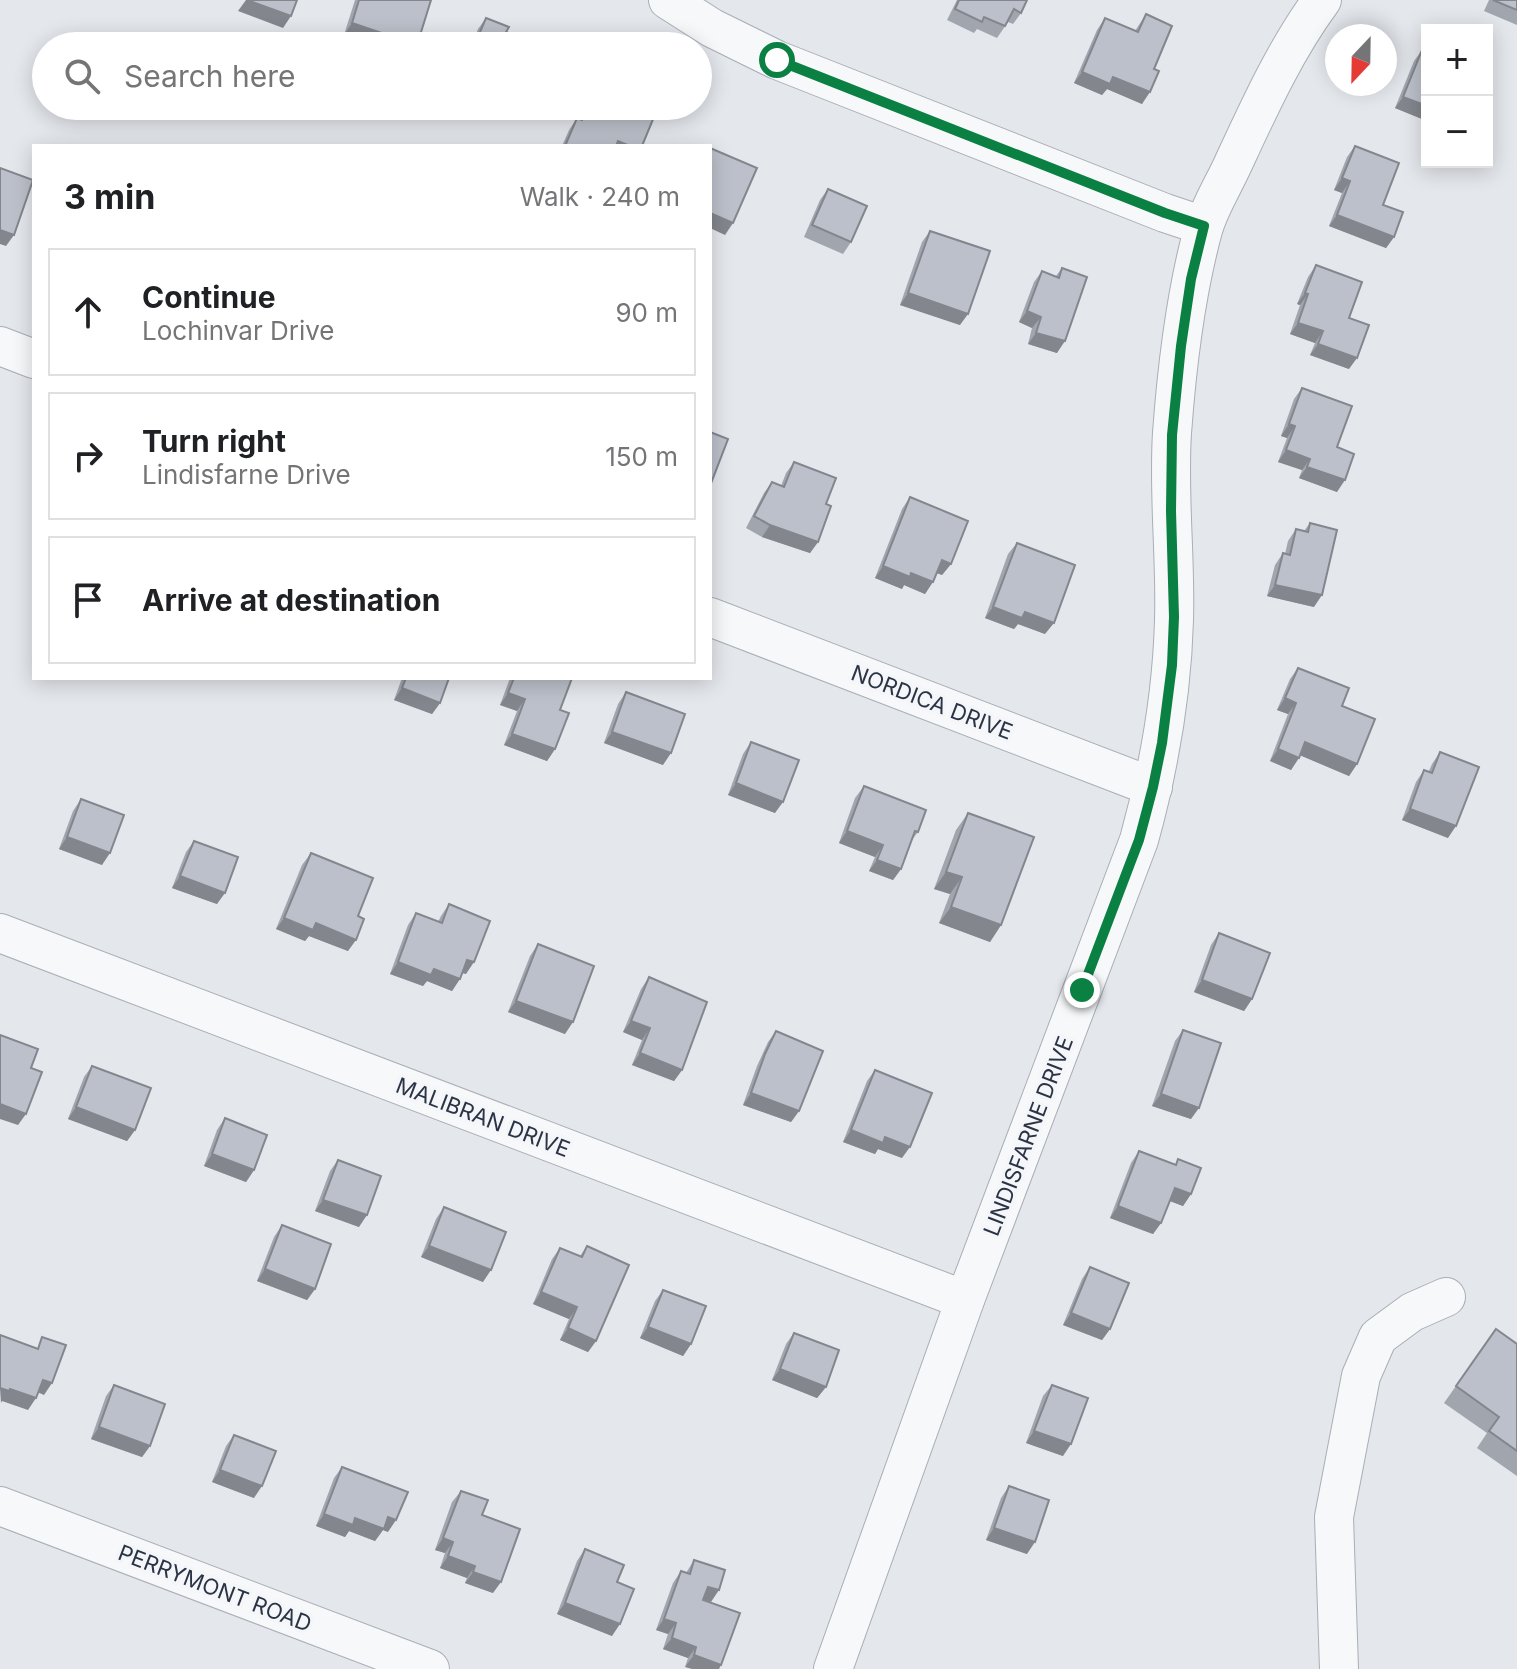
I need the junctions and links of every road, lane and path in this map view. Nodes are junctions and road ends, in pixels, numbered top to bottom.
1 (668, 0) edge
2 (1322, 0) edge
3 (1204, 226) junction
4 (0, 346) edge
5 (32, 358) edge
6 (712, 618) edge
7 (1153, 787) junction
8 (0, 933) edge
9 (1446, 1297) dead end
10 (965, 1300) junction
11 (0, 1506) edge
12 (430, 1669) edge
13 (833, 1669) edge
14 (1339, 1669) edge

1 - 3 street
2 - 3 street, LINDISFARNE DRIVE
3 - 7 street, LINDISFARNE DRIVE
4 - 5 street
6 - 7 street, NORDICA DRIVE
7 - 10 street, LINDISFARNE DRIVE
8 - 10 street, MALIBRAN DRIVE
9 - 14 street
10 - 13 street, LINDISFARNE DRIVE
11 - 12 street, PERRYMONT ROAD

